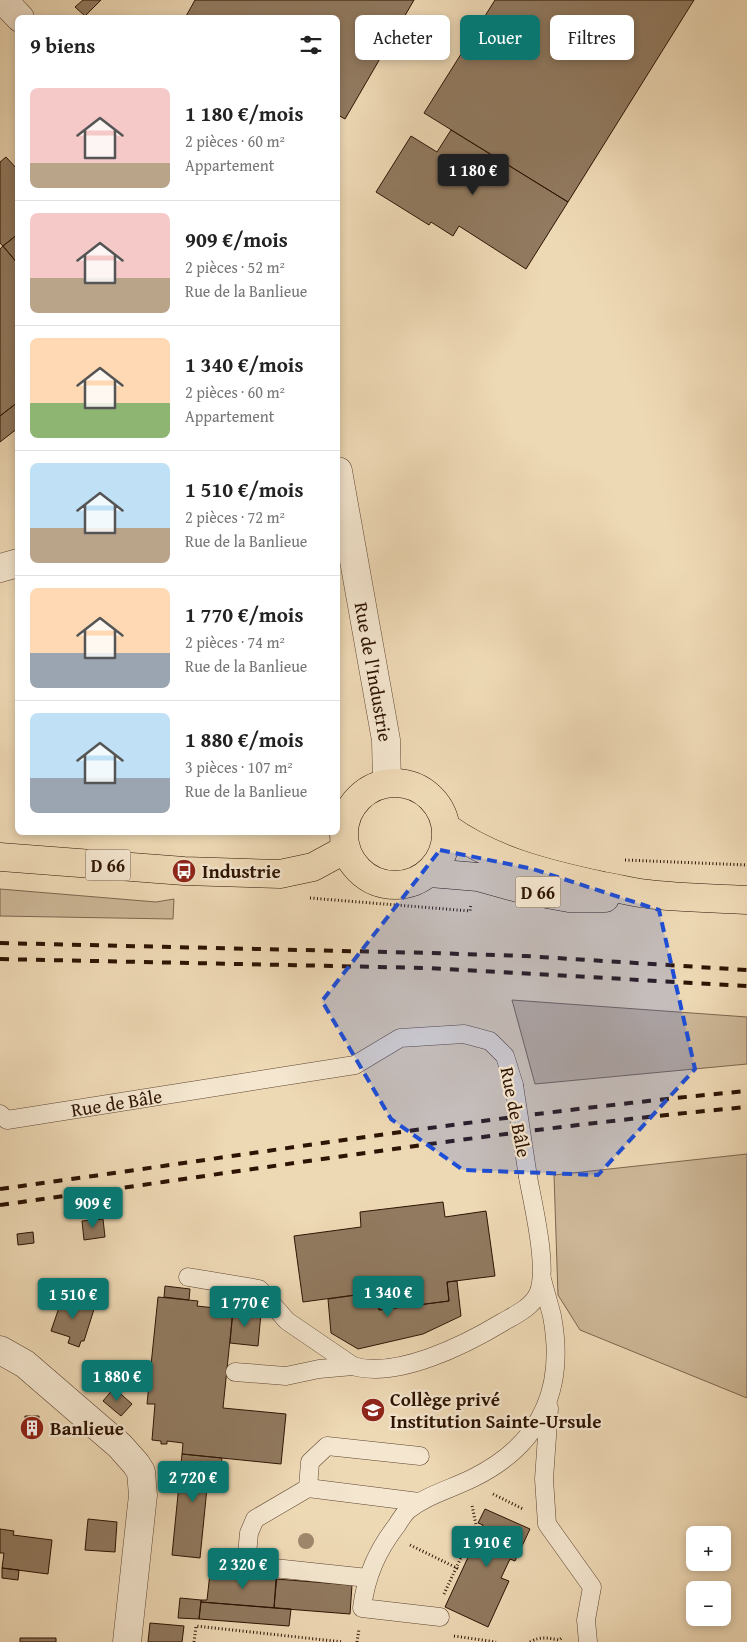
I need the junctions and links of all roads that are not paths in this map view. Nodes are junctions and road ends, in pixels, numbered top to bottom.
1 (3, 0) edge
2 (17, 15) edge
3 (340, 493) edge
4 (15, 564) edge
5 (0, 568) edge
6 (387, 784) junction
7 (446, 828) junction
8 (346, 849) junction
9 (0, 857) edge
10 (430, 873) junction
11 (647, 894) junction
12 (747, 900) edge
13 (0, 1114) edge
14 (541, 1276) junction
15 (188, 1277) dead end
16 (0, 1350) edge
17 (353, 1366) junction
18 (234, 1372) dead end
19 (550, 1396) junction
20 (420, 1456) dead end
21 (308, 1488) junction
22 (419, 1502) junction
23 (368, 1578) junction
24 (437, 1617) road end
25 (127, 1642) edge
26 (588, 1642) edge

1 - 2 street
3 - 6 street, Rue de l'Industrie
4 - 5 street
6 - 7 main road
6 - 8 main road
7 - 10 main road
7 - 11 main road, D 66
8 - 9 main road, D 66
8 - 10 main road
10 - 11 main road, D 66
11 - 12 main road, D 66
13 - 14 lane, Rue de Bâle, bridge
14 - 17 lane, Rue de Bâle
14 - 19 lane
15 - 17 lane, Rue de Bâle
16 - 25 street
17 - 18 lane
19 - 22 lane
19 - 26 lane
20 - 21 lane
21 - 22 lane
21 - 23 lane
22 - 23 lane
23 - 24 lane

